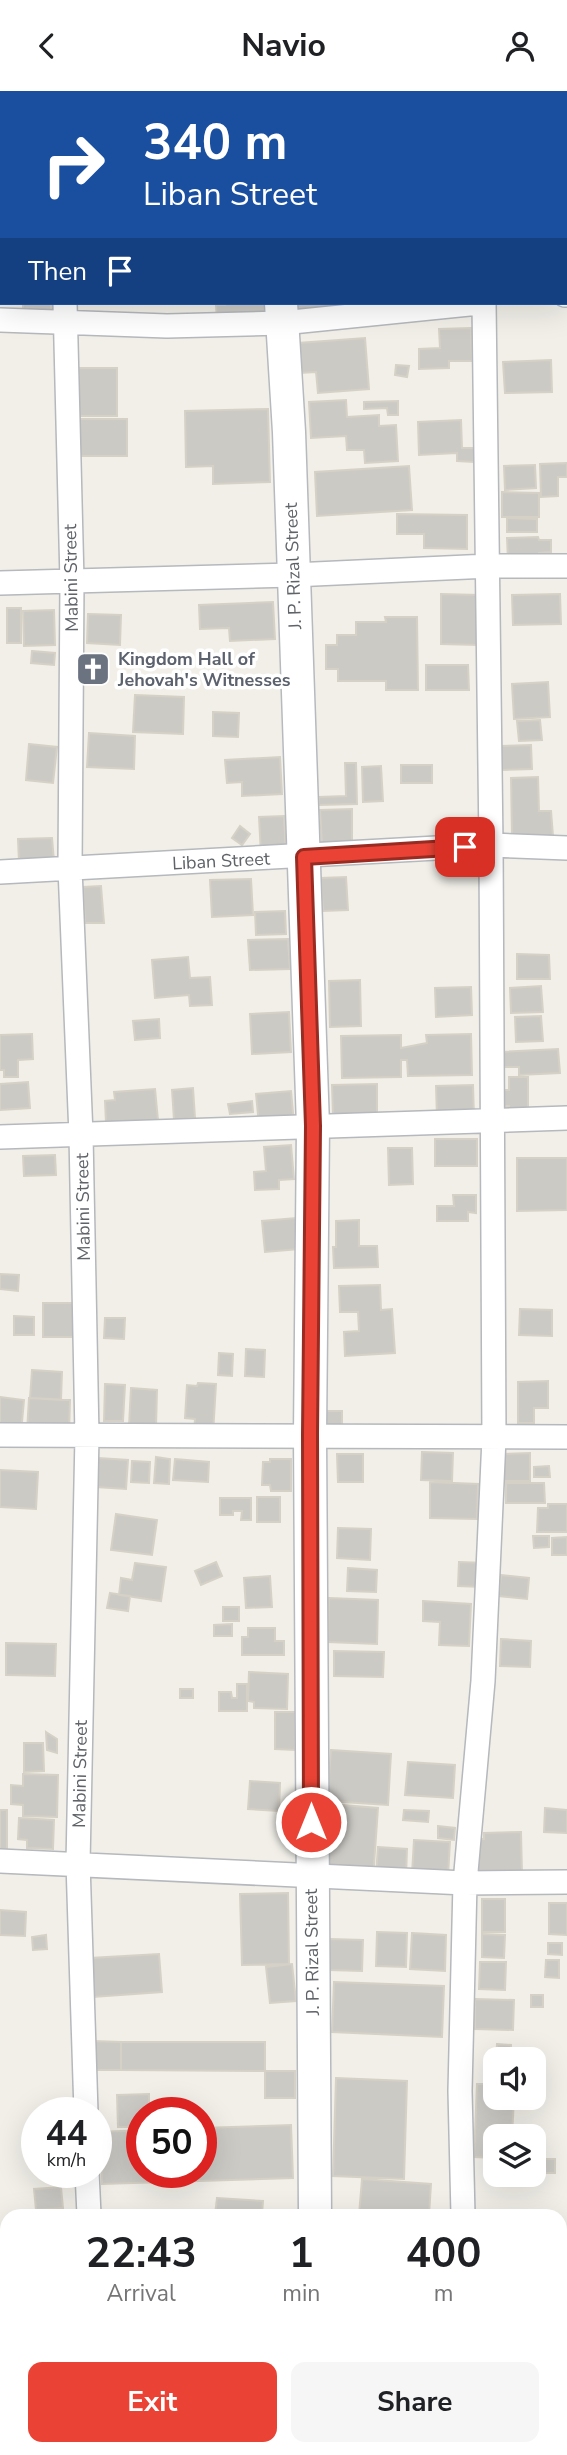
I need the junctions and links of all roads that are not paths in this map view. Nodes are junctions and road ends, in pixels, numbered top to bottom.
1 (442, 305) edge
2 (482, 305) edge
3 (65, 312) edge
4 (282, 313) edge
5 (0, 320) edge
6 (489, 566) junction
7 (567, 566) edge
8 (293, 575) junction
9 (72, 581) junction
10 (0, 583) edge
11 (491, 845) junction
12 (567, 848) edge
13 (304, 857) junction
14 (70, 868) junction
15 (0, 872) edge
16 (567, 1118) edge
17 (491, 1121) junction
18 (313, 1126) junction
19 (81, 1135) junction
20 (0, 1137) edge
21 (310, 1434) junction
22 (0, 1435) edge
23 (87, 1436) junction
24 (567, 1437) edge
25 (494, 1439) junction
26 (0, 1861) edge
27 (78, 1863) junction
28 (312, 1877) junction
29 (567, 1882) edge
30 (465, 1883) junction
31 (86, 2097) edge
32 (88, 2188) edge
33 (89, 2209) edge
34 (315, 2209) edge
35 (463, 2209) edge

1 - 4 street
2 - 6 street
3 - 4 street
3 - 5 street
3 - 9 street, Mabini Street
4 - 8 main road, J. P. Rizal Street
6 - 7 street
6 - 8 street
6 - 11 street
8 - 9 street
8 - 13 main road, J. P. Rizal Street
9 - 10 street
9 - 14 street, Mabini Street
11 - 12 street, Liban Street
11 - 13 street, Liban Street
11 - 17 street
13 - 14 street, Liban Street
13 - 18 main road, J. P. Rizal Street
14 - 15 street, Liban Street
14 - 19 street, Mabini Street
16 - 17 street
17 - 18 street
17 - 25 street
18 - 19 street
18 - 21 main road, J. P. Rizal Street
19 - 20 street
19 - 23 street, Mabini Street
21 - 23 street
21 - 25 street
21 - 28 main road, J. P. Rizal Street
22 - 23 street
23 - 27 street, Mabini Street
24 - 25 street
25 - 30 street
26 - 27 street
27 - 28 street
27 - 31 street, Mabini Street
28 - 30 street
28 - 34 main road, J. P. Rizal Street
29 - 30 street
30 - 35 street
32 - 33 street

